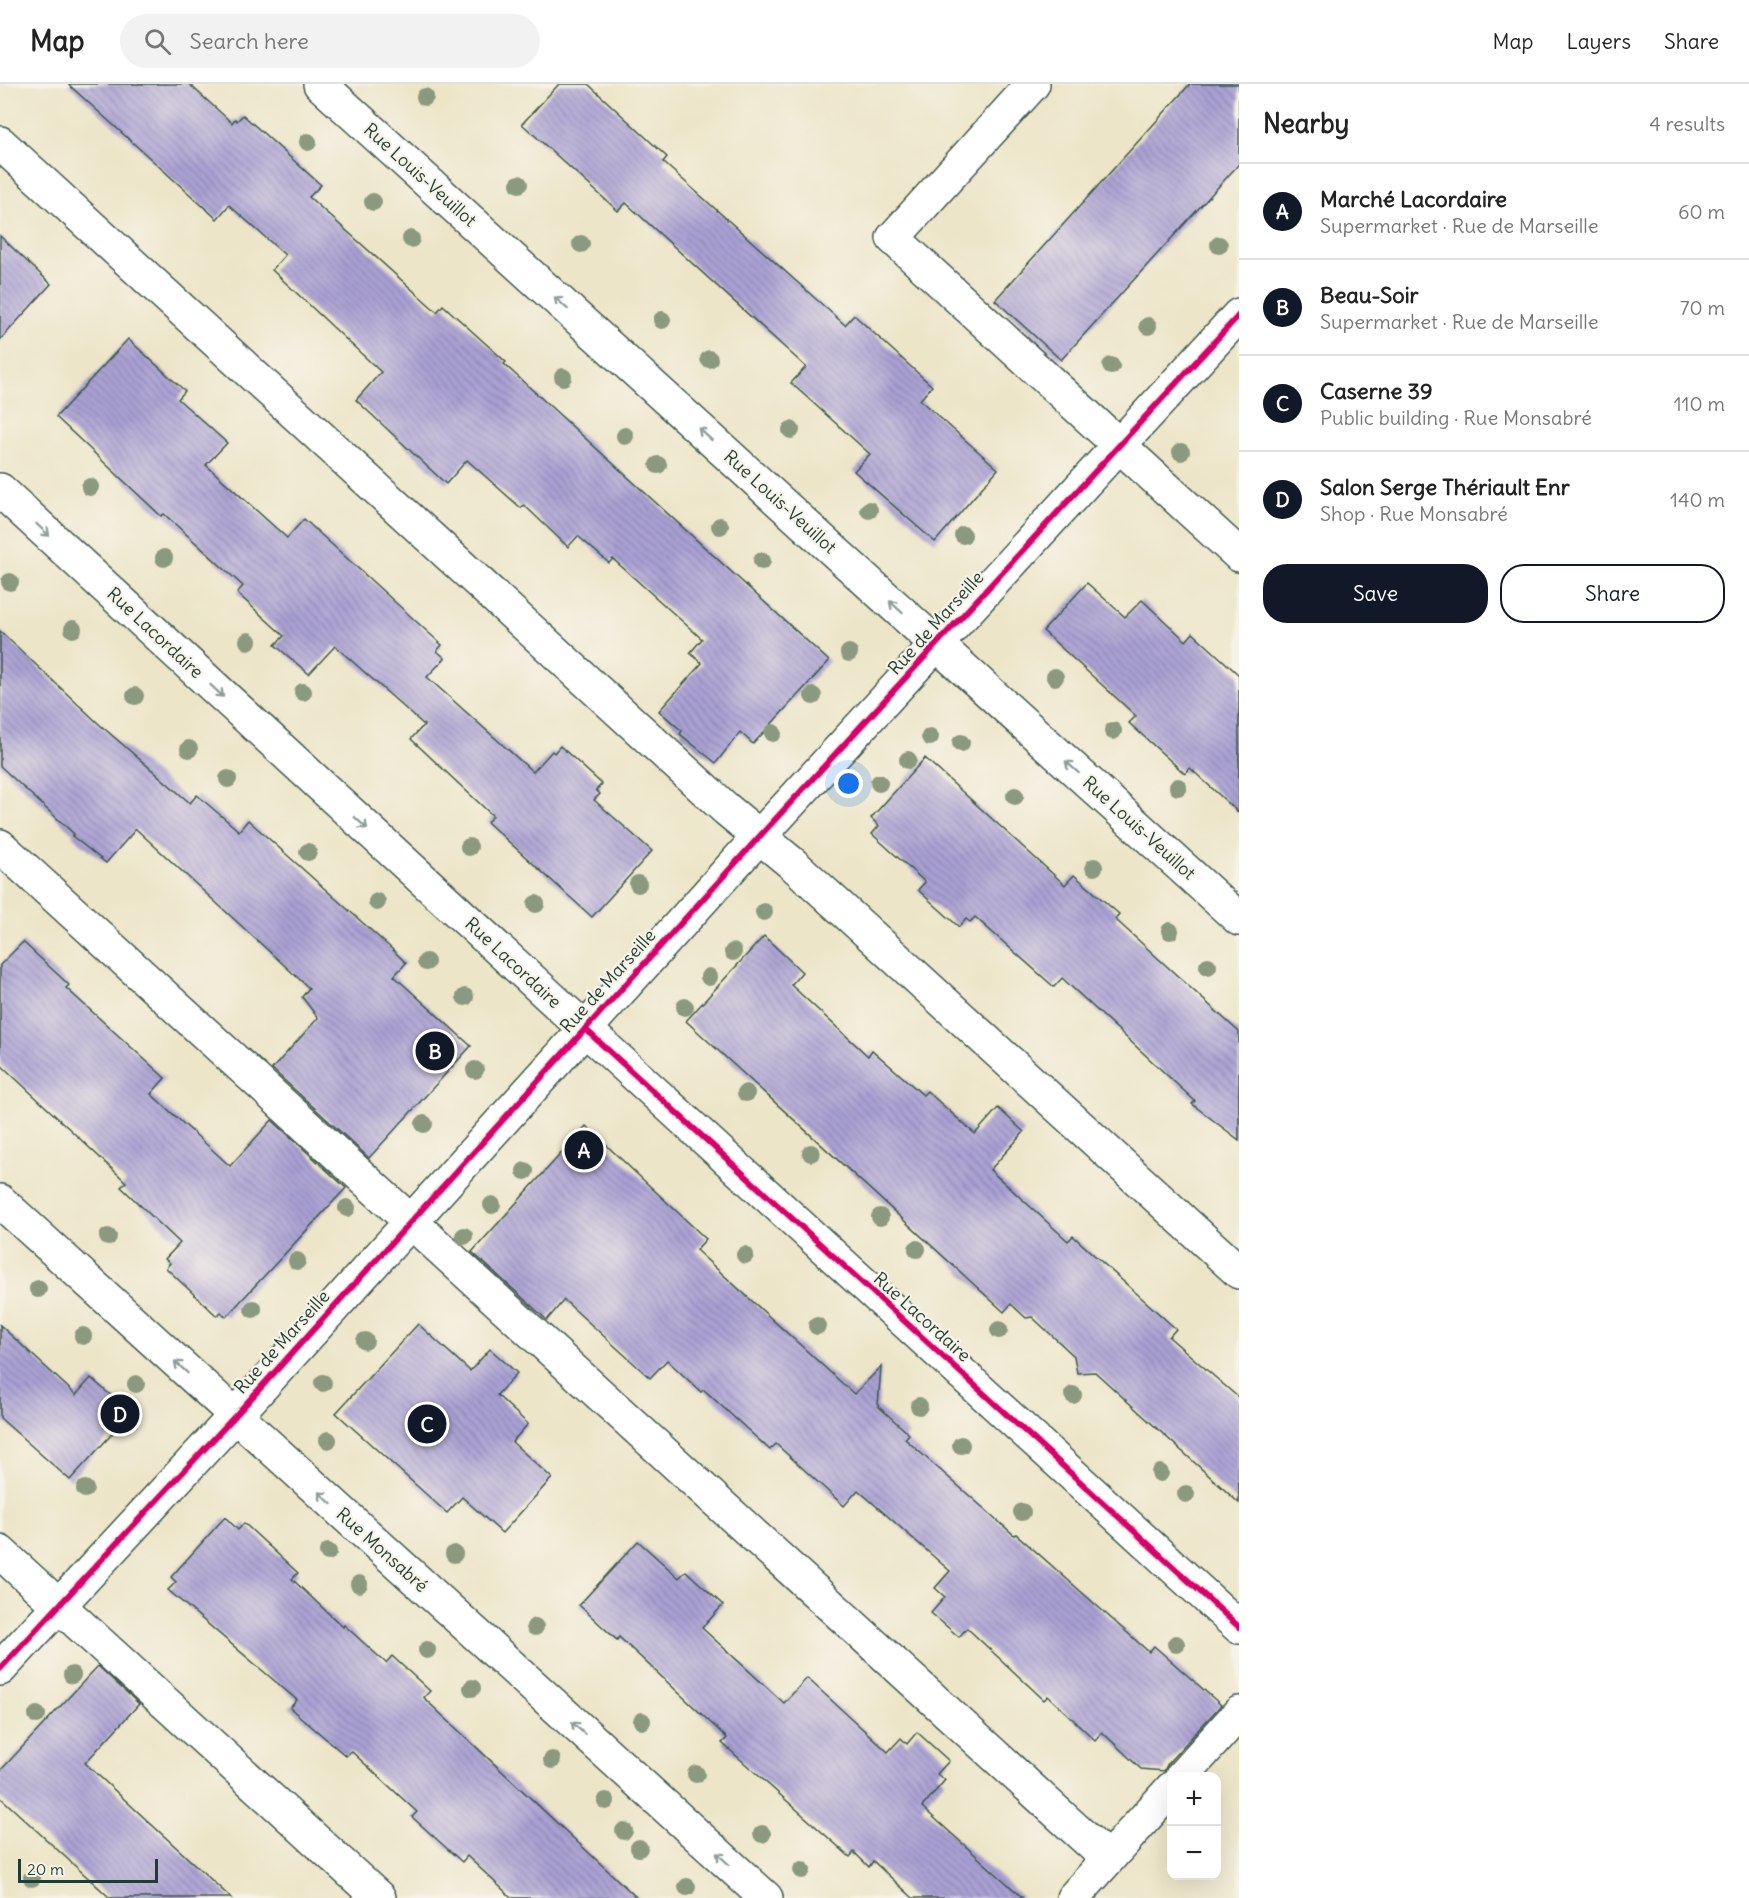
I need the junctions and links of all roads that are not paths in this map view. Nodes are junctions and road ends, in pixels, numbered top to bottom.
1 (320, 84) edge
2 (1033, 84) edge
3 (0, 143) edge
4 (1239, 315) edge
5 (1120, 445) junction
6 (0, 490) edge
7 (1239, 555) edge
8 (937, 644) junction
9 (759, 837) junction
10 (0, 846) edge
11 (1239, 919) edge
12 (585, 1029) junction
13 (0, 1201) edge
14 (410, 1221) junction
15 (1239, 1272) edge
16 (235, 1416) junction
17 (0, 1552) edge
18 (58, 1606) junction
19 (1239, 1628) edge
20 (0, 1669) edge
21 (1239, 1713) edge
22 (1186, 1772) edge
23 (1167, 1794) edge
24 (1108, 1859) junction
25 (380, 1898) edge
26 (766, 1898) edge
27 (1073, 1898) edge

8 -> 1 street, Rue Louis-Veuillot
2 - 5 street
3 - 9 street
4 - 5 street, Rue de Marseille
5 - 7 street
5 - 8 street, Rue de Marseille
6 -> 12 street, Rue Lacordaire
8 - 9 street, Rue de Marseille
11 -> 8 street, Rue Louis-Veuillot
9 - 12 street, Rue de Marseille
9 - 15 street
10 - 14 street
12 - 14 street, Rue de Marseille
12 - 19 street, Rue Lacordaire
16 -> 13 street, Rue Monsabré
14 - 16 street, Rue de Marseille
14 - 24 street
16 - 18 street, Rue de Marseille
26 -> 16 street, Rue Monsabré
17 - 18 street
18 - 20 street, Rue de Marseille
18 - 25 street
21 - 22 street
23 - 24 street
24 - 27 street

